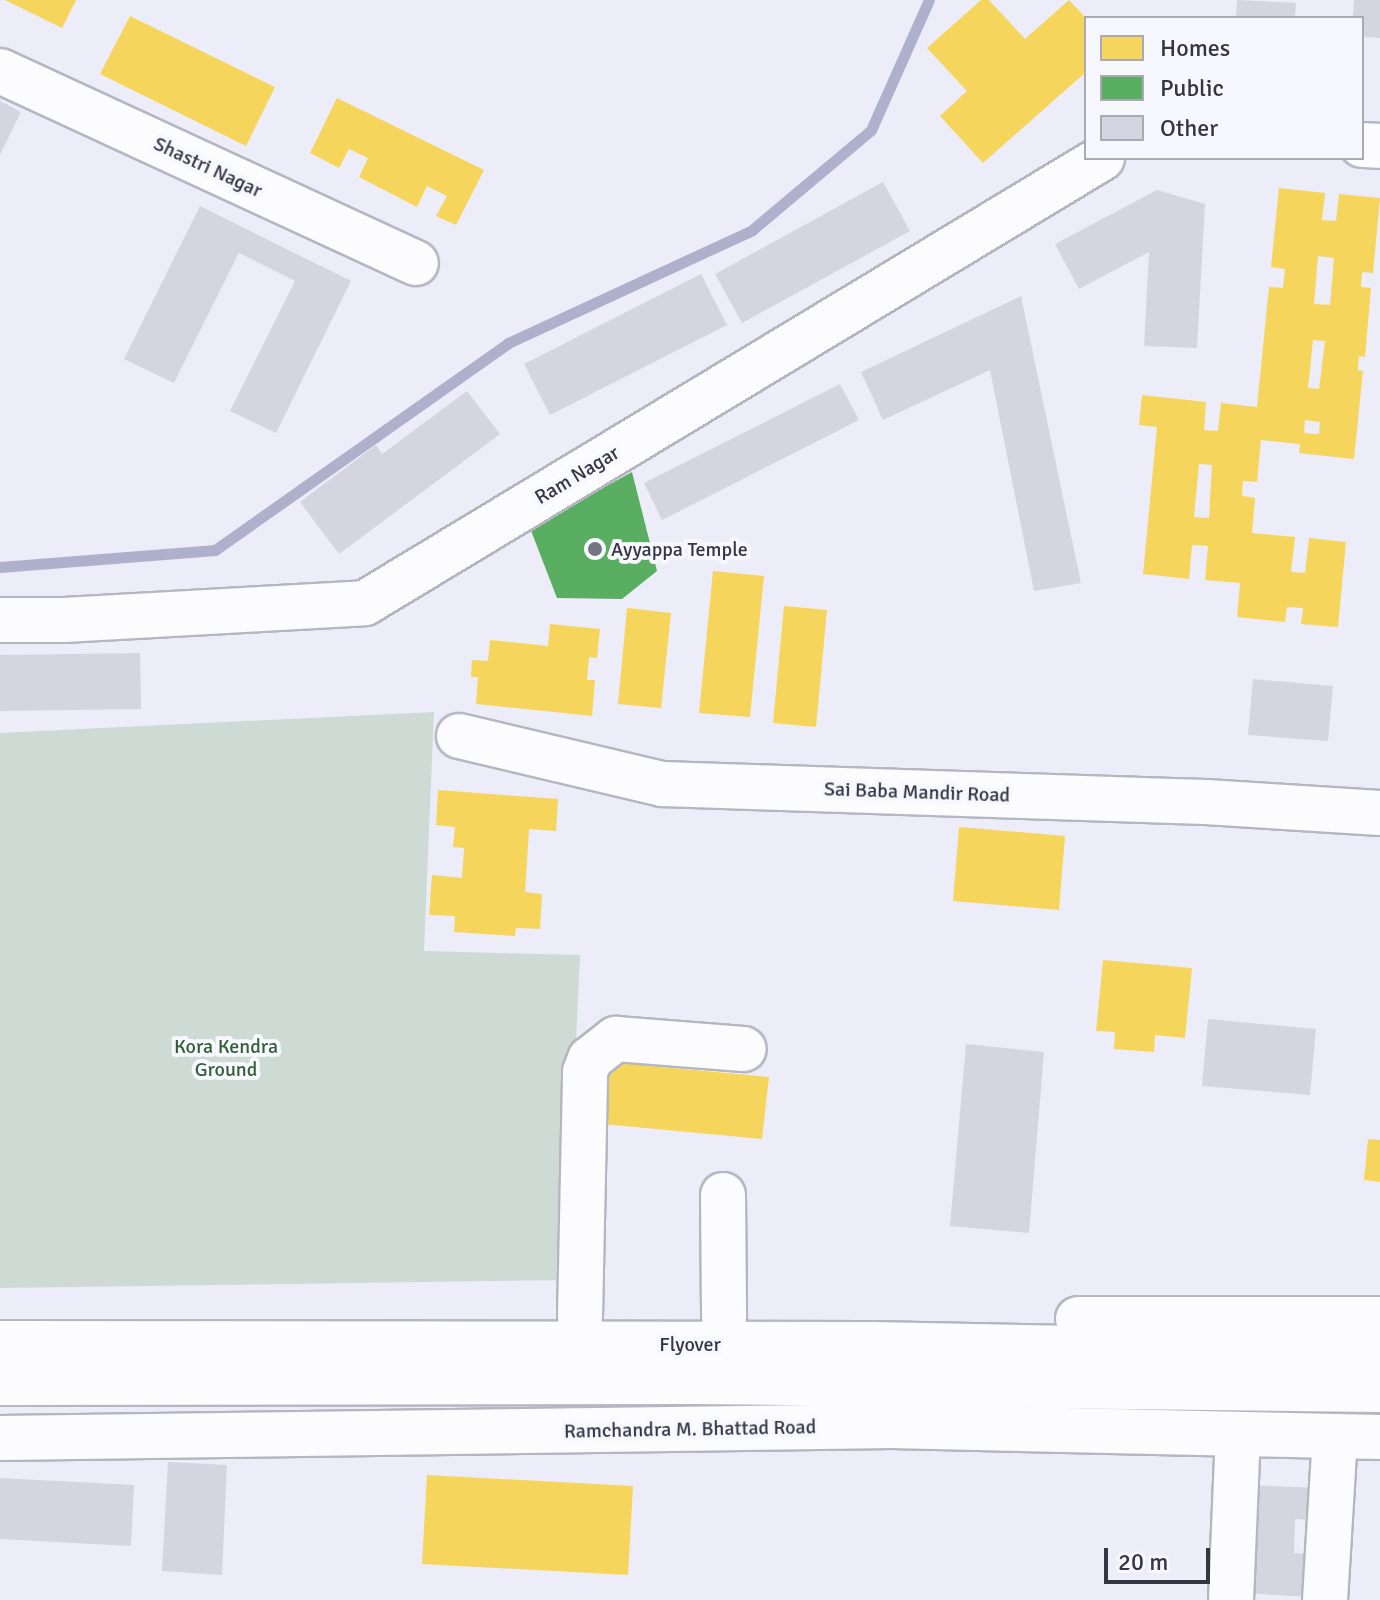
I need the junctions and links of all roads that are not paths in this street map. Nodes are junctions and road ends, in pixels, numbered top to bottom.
1 (0, 71) edge
2 (1099, 160) edge
3 (416, 263) dead end
4 (0, 620) edge
5 (459, 736) dead end
6 (1380, 813) edge
7 (744, 1049) dead end
8 (723, 1195) dead end
9 (0, 1316) edge
10 (580, 1317) junction
11 (724, 1318) junction
12 (1380, 1319) edge
13 (0, 1343) edge
14 (1380, 1354) edge
15 (0, 1383) edge
16 (1380, 1390) edge
17 (1238, 1434) junction
18 (1335, 1436) junction
19 (1380, 1437) edge
20 (0, 1438) edge
21 (1231, 1600) edge
22 (1325, 1600) edge

1 - 3 main road, Shastri Nagar
2 - 4 main road, Ram Nagar
5 - 6 main road, Sai Baba Mandir Road
7 - 10 main road
8 - 11 main road
9 - 10 main road
10 - 11 main road
11 - 12 main road
13 - 14 main road, Flyover
15 - 16 main road, Flyover
17 - 18 main road, Ramchandra M. Bhattad Road
17 - 20 main road, Ramchandra M. Bhattad Road
17 - 21 main road
18 - 19 main road, Ramchandra M. Bhattad Road
18 - 22 main road

